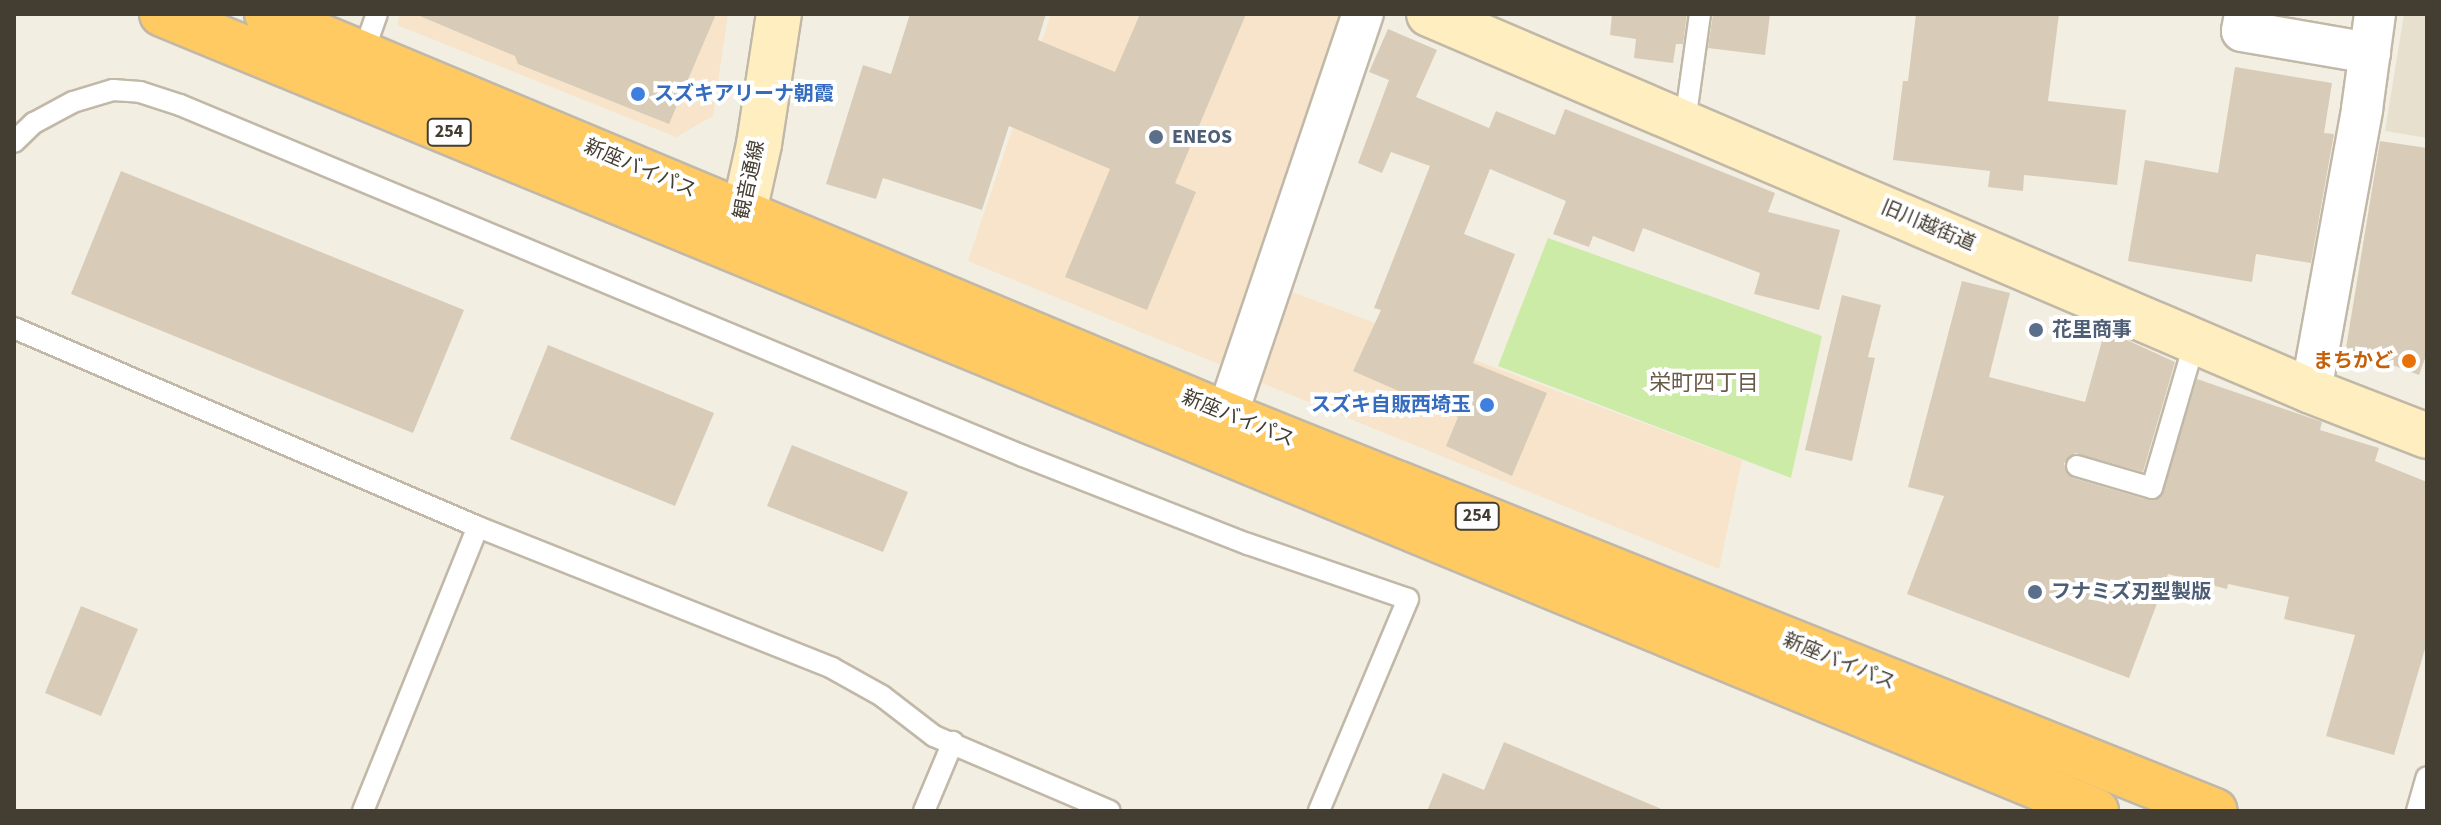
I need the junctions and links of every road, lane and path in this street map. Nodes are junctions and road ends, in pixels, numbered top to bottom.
1 (162, 14) edge
2 (267, 14) edge
3 (779, 14) edge
4 (1363, 14) edge
5 (1429, 14) edge
6 (1700, 14) edge
7 (2245, 14) edge
8 (1482, 24) edge
9 (370, 33) edge
10 (2372, 33) edge
11 (1685, 122) junction
12 (14, 142) edge
13 (739, 231) junction
14 (14, 328) edge
15 (2195, 341) junction
16 (2311, 391) junction
17 (1227, 415) junction
18 (2427, 436) edge
19 (2077, 466) dead end
20 (478, 527) junction
21 (953, 742) junction
22 (2427, 777) edge
23 (363, 811) edge
24 (924, 811) edge
25 (1109, 811) edge
26 (1319, 811) edge
27 (2096, 811) edge
28 (2215, 811) edge
29 (2417, 811) edge

1 - 13 highway, 新座バイパス / 254
2 - 9 highway, 新座バイパス / 254
3 - 13 main road, 観音通線
4 - 17 street
5 - 8 main road, 旧川越街道
6 - 11 lane
7 - 10 street
8 - 11 main road, 旧川越街道
9 - 13 highway, 新座バイパス / 254
10 - 16 street
11 - 15 main road, 旧川越街道
12 - 26 lane
13 - 17 highway, 新座バイパス / 254
13 - 27 highway, 新座バイパス / 254
14 - 20 lane
15 - 16 main road, 旧川越街道
15 - 19 lane
16 - 18 main road, 旧川越街道
17 - 28 highway, 新座バイパス / 254
20 - 21 lane
20 - 23 lane
21 - 24 lane
21 - 25 lane
22 - 29 lane

